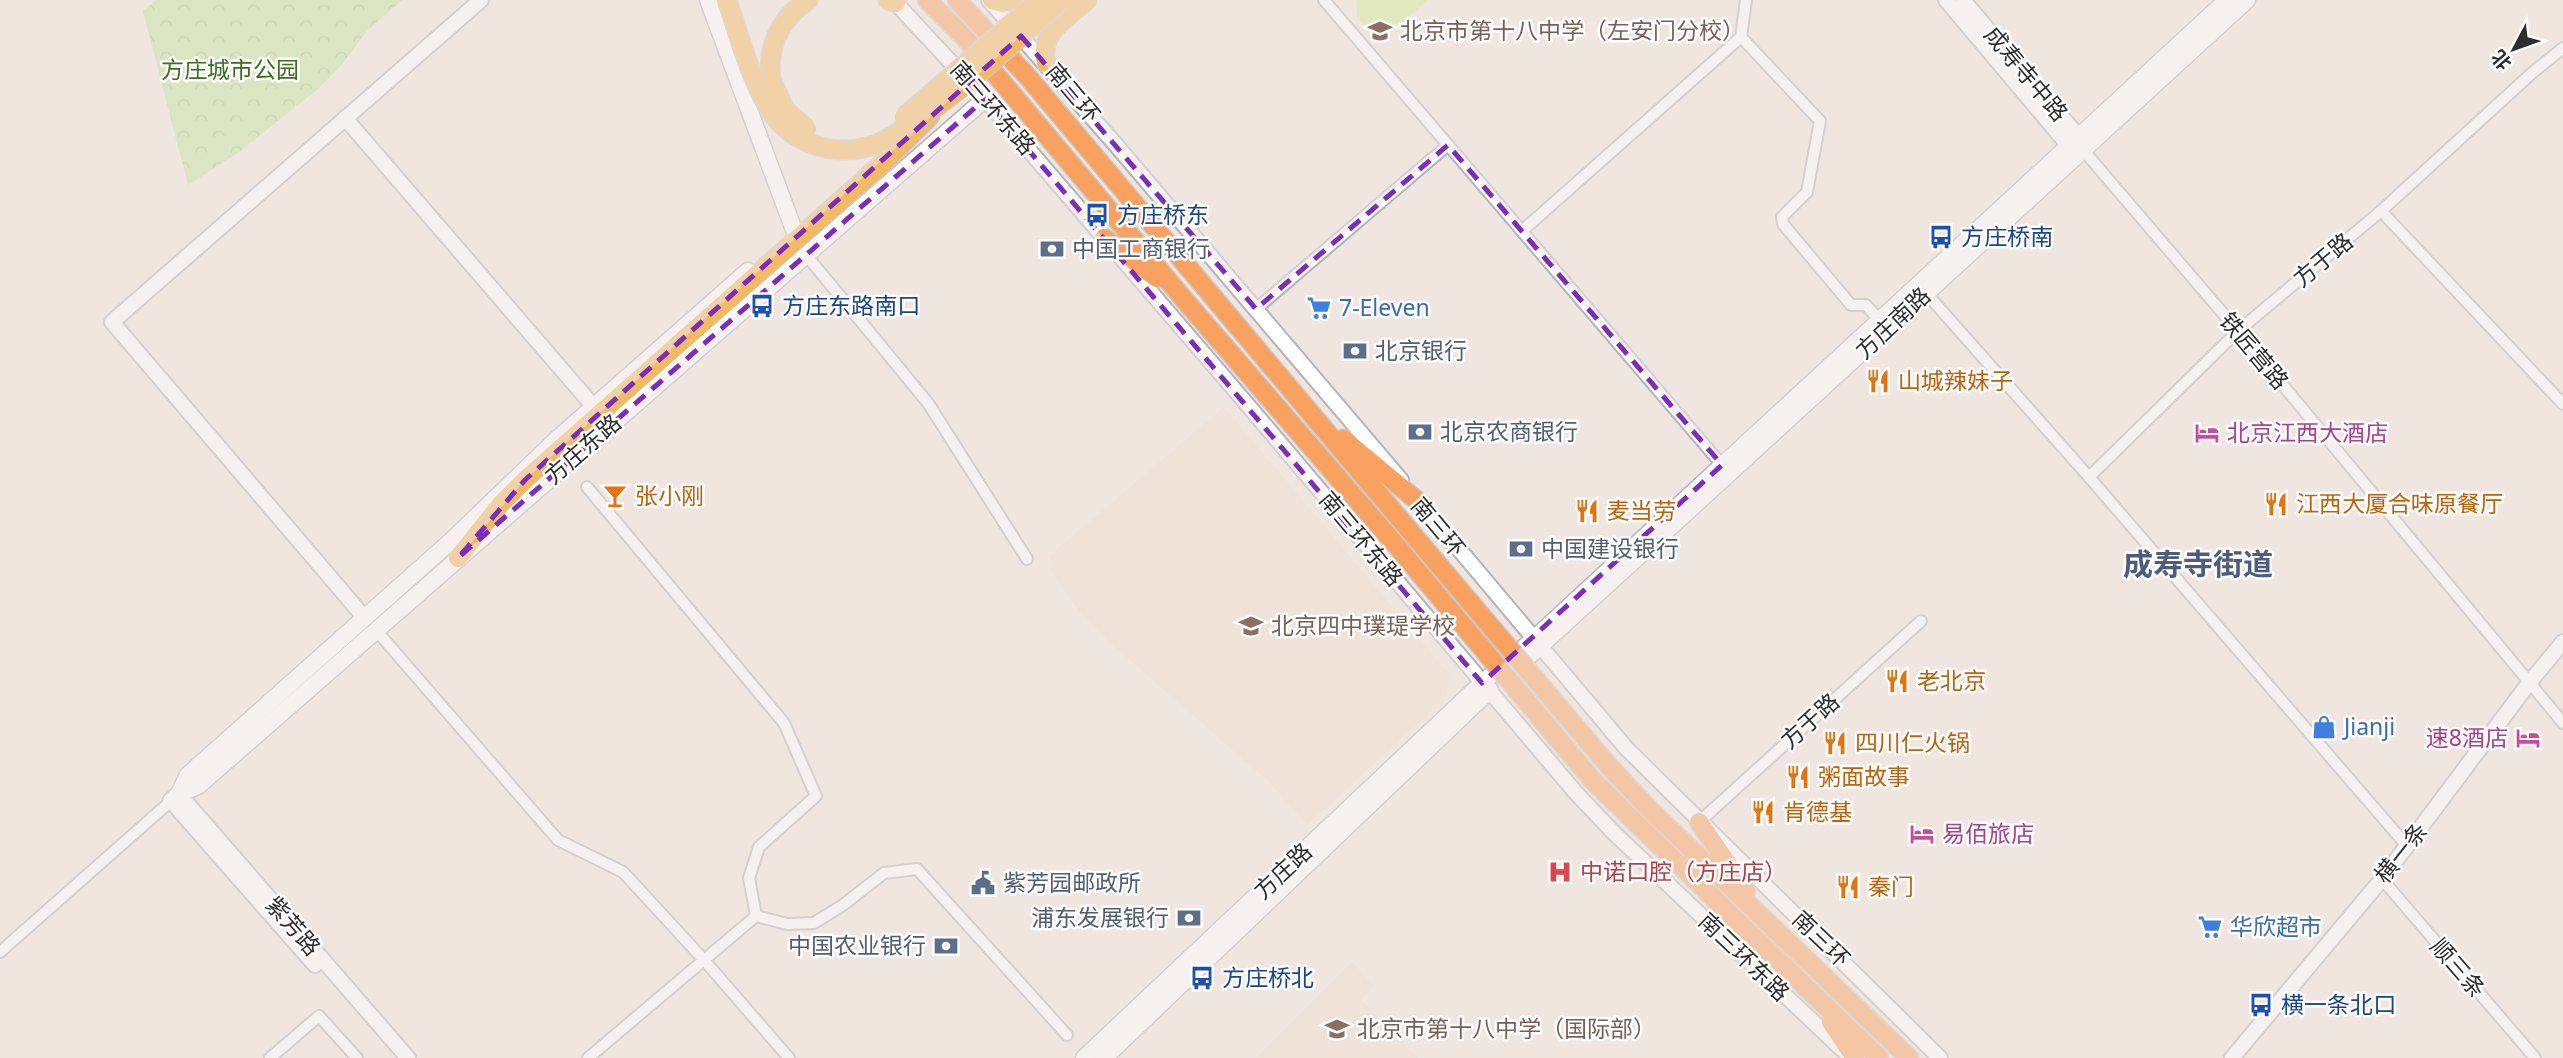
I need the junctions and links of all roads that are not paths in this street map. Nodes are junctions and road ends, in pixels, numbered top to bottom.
1 (481, 0) edge
2 (708, 0) edge
3 (727, 0) edge
4 (807, 0) edge
5 (927, 0) edge
6 (957, 0) edge
7 (990, 0) edge
8 (1012, 0) edge
9 (1039, 0) edge
10 (1062, 0) edge
11 (1087, 0) edge
12 (1324, 0) edge
13 (1746, 0) edge
14 (1946, 0) edge
15 (1963, 0) edge
16 (2228, 0) edge
17 (2247, 0) edge
18 (892, 1) edge
19 (1741, 37) junction
20 (2563, 48) edge
21 (1046, 63) junction
22 (968, 79) junction
23 (985, 99) junction
24 (941, 105) junction
25 (345, 118) junction
26 (2077, 144) junction
27 (1448, 145) junction
28 (2381, 211) junction
29 (794, 230) junction
30 (1522, 231) junction
31 (1104, 238) junction
32 (807, 256) junction
33 (1926, 293) junction
34 (1182, 297) junction
35 (1255, 309) junction
36 (1879, 320) junction
37 (2238, 331) junction
38 (2563, 404) edge
39 (594, 407) junction
40 (1308, 409) junction
41 (1722, 465) junction
42 (2088, 477) junction
43 (587, 487) dead end
44 (1421, 504) junction
45 (458, 558) junction
46 (1027, 559) dead end
47 (1922, 621) dead end
48 (370, 623) junction
49 (2563, 642) edge
50 (1537, 644) junction
51 (2529, 683) junction
52 (1485, 688) junction
53 (2563, 723) edge
54 (175, 797) junction
55 (1699, 822) junction
56 (2407, 846) junction
57 (2382, 879) junction
58 (756, 916) junction
59 (1766, 920) junction
60 (0, 951) edge
61 (704, 960) junction
62 (1809, 990) junction
63 (1067, 1035) dead end
64 (1109, 1052) edge
65 (270, 1058) edge
66 (357, 1058) edge
67 (396, 1058) edge
68 (408, 1058) edge
69 (588, 1058) edge
70 (789, 1058) edge
71 (1084, 1058) edge
72 (1853, 1058) edge
73 (1879, 1058) edge
74 (1909, 1058) edge
75 (1940, 1058) edge
76 (2232, 1058) edge
77 (2535, 1058) edge

1 - 25 street
2 - 29 main road
3 - 24 main road, bridge
4 - 9 main road, bridge
5 - 34 highway, 南三环
6 - 40 highway, 南三环
7 - 8 main road
7 - 21 street
10 - 24 main road, bridge
11 - 21 main road
12 - 27 street
13 - 19 street
14 - 26 street, 成寿寺中路
15 - 26 street, 成寿寺中路
16 - 26 main road, 方庄南路
17 - 26 main road, 方庄南路
18 - 22 street, 南三环东路
19 - 30 street
19 - 36 street
20 - 28 street, 方于路
21 - 35 street
22 - 23 street, 南三环东路
22 - 29 main road
23 - 31 street, 南三环东路
23 - 32 main road, 方庄东路
24 - 45 main road, bridge
25 - 39 street
25 - 48 street
26 - 33 main road, 方庄南路
26 - 36 main road, 方庄南路
26 - 37 street, 铁匠营路
27 - 30 street
27 - 35 street
28 - 37 street, 方于路
28 - 38 street
29 - 39 main road
30 - 41 street
31 - 34 highway
31 - 52 street, 南三环东路
32 - 45 main road, 方庄东路
32 - 46 street
33 - 42 street
33 - 50 main road, 方庄南路
34 - 62 highway, 南三环, bridge
35 - 44 street
36 - 41 main road, 方庄南路
37 - 42 street, 方于路
37 - 51 street, 铁匠营路
39 - 48 main road
40 - 44 highway
40 - 59 highway, 南三环, bridge
41 - 50 main road, 方庄南路
42 - 56 street
43 - 58 street
44 - 50 street
45 - 48 main road, 方庄东路
47 - 55 street, 方于路
48 - 54 main road
48 - 61 street
49 - 51 street, 横一条
50 - 52 main road, 方庄路
50 - 55 street
51 - 53 street, 铁匠营路
51 - 56 street, 横一条
52 - 64 main road, 方庄路
52 - 72 street, 南三环东路
54 - 60 street
54 - 67 street, 紫芳路
54 - 68 street, 紫芳路
55 - 59 highway
55 - 75 street
56 - 57 street, 横一条
57 - 76 street, 横一条
57 - 77 street, 顺三条
58 - 61 street
58 - 63 street
59 - 74 highway, 南三环
61 - 69 street
61 - 70 street
62 - 72 highway
62 - 73 highway, 南三环
64 - 71 main road, 方庄路
65 - 66 street

